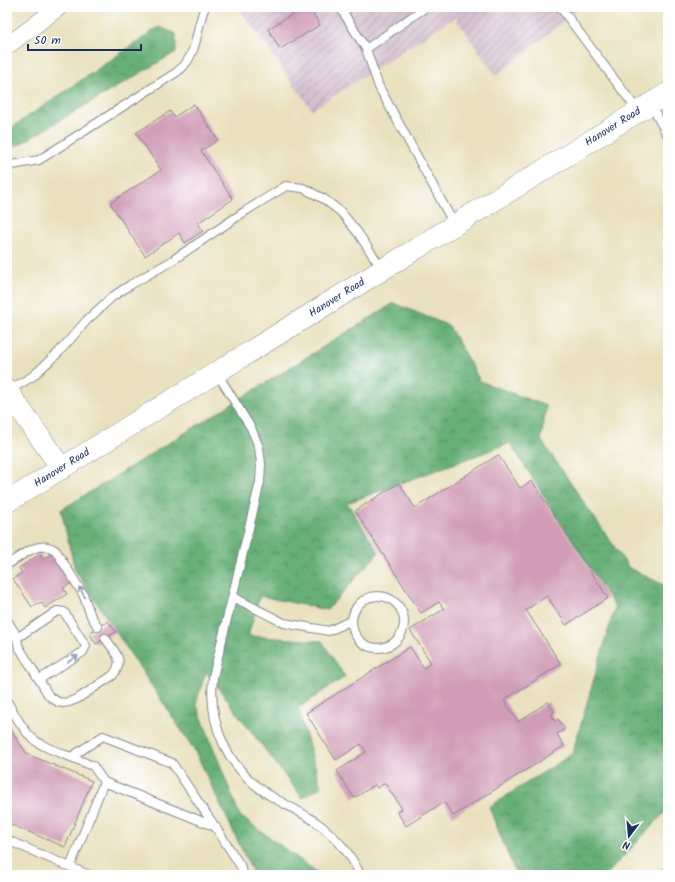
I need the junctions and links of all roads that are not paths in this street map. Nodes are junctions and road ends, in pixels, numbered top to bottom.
1 (205, 7) edge
2 (350, 7) edge
3 (426, 7) edge
4 (559, 7) edge
5 (51, 9) edge
6 (340, 10) edge
7 (7, 46) edge
8 (366, 49) junction
9 (668, 93) edge
10 (645, 108) junction
11 (668, 136) edge
12 (7, 166) edge
13 (454, 225) junction
14 (382, 270) junction
15 (217, 372) junction
16 (7, 390) edge
17 (62, 469) junction
18 (7, 502) edge
19 (7, 565) edge
20 (233, 597) junction
21 (7, 620) edge
22 (352, 620) junction
23 (98, 627) dead end
24 (17, 638) junction
25 (106, 638) dead end
26 (40, 679) junction
27 (7, 701) edge
28 (71, 757) junction
29 (104, 782) junction
30 (216, 828) junction
31 (7, 840) edge
32 (70, 867) junction
33 (668, 872) edge
34 (89, 875) edge
35 (244, 875) edge
36 (360, 875) edge
37 (660, 875) edge

1 - 12 lane
2 - 6 lane
3 - 8 lane
4 - 10 lane
5 - 7 street
6 - 8 lane
8 - 13 lane
9 - 10 street, Hanover Road
10 - 11 lane
10 - 13 street, Hanover Road
13 - 14 street, Hanover Road
14 - 15 street, Hanover Road
14 - 16 lane
15 - 17 street, Hanover Road
15 - 20 lane
16 - 17 street
17 - 18 street, Hanover Road
23 -> 19 lane
20 - 22 lane
20 - 36 lane
21 - 24 lane
22 - 22 lane
24 - 26 lane
26 -> 24 lane
25 - 26 lane
27 - 28 lane
28 - 29 lane
28 - 30 lane
29 - 30 lane
29 - 32 lane
30 - 35 lane
31 - 32 lane
32 - 34 lane
33 - 37 lane

